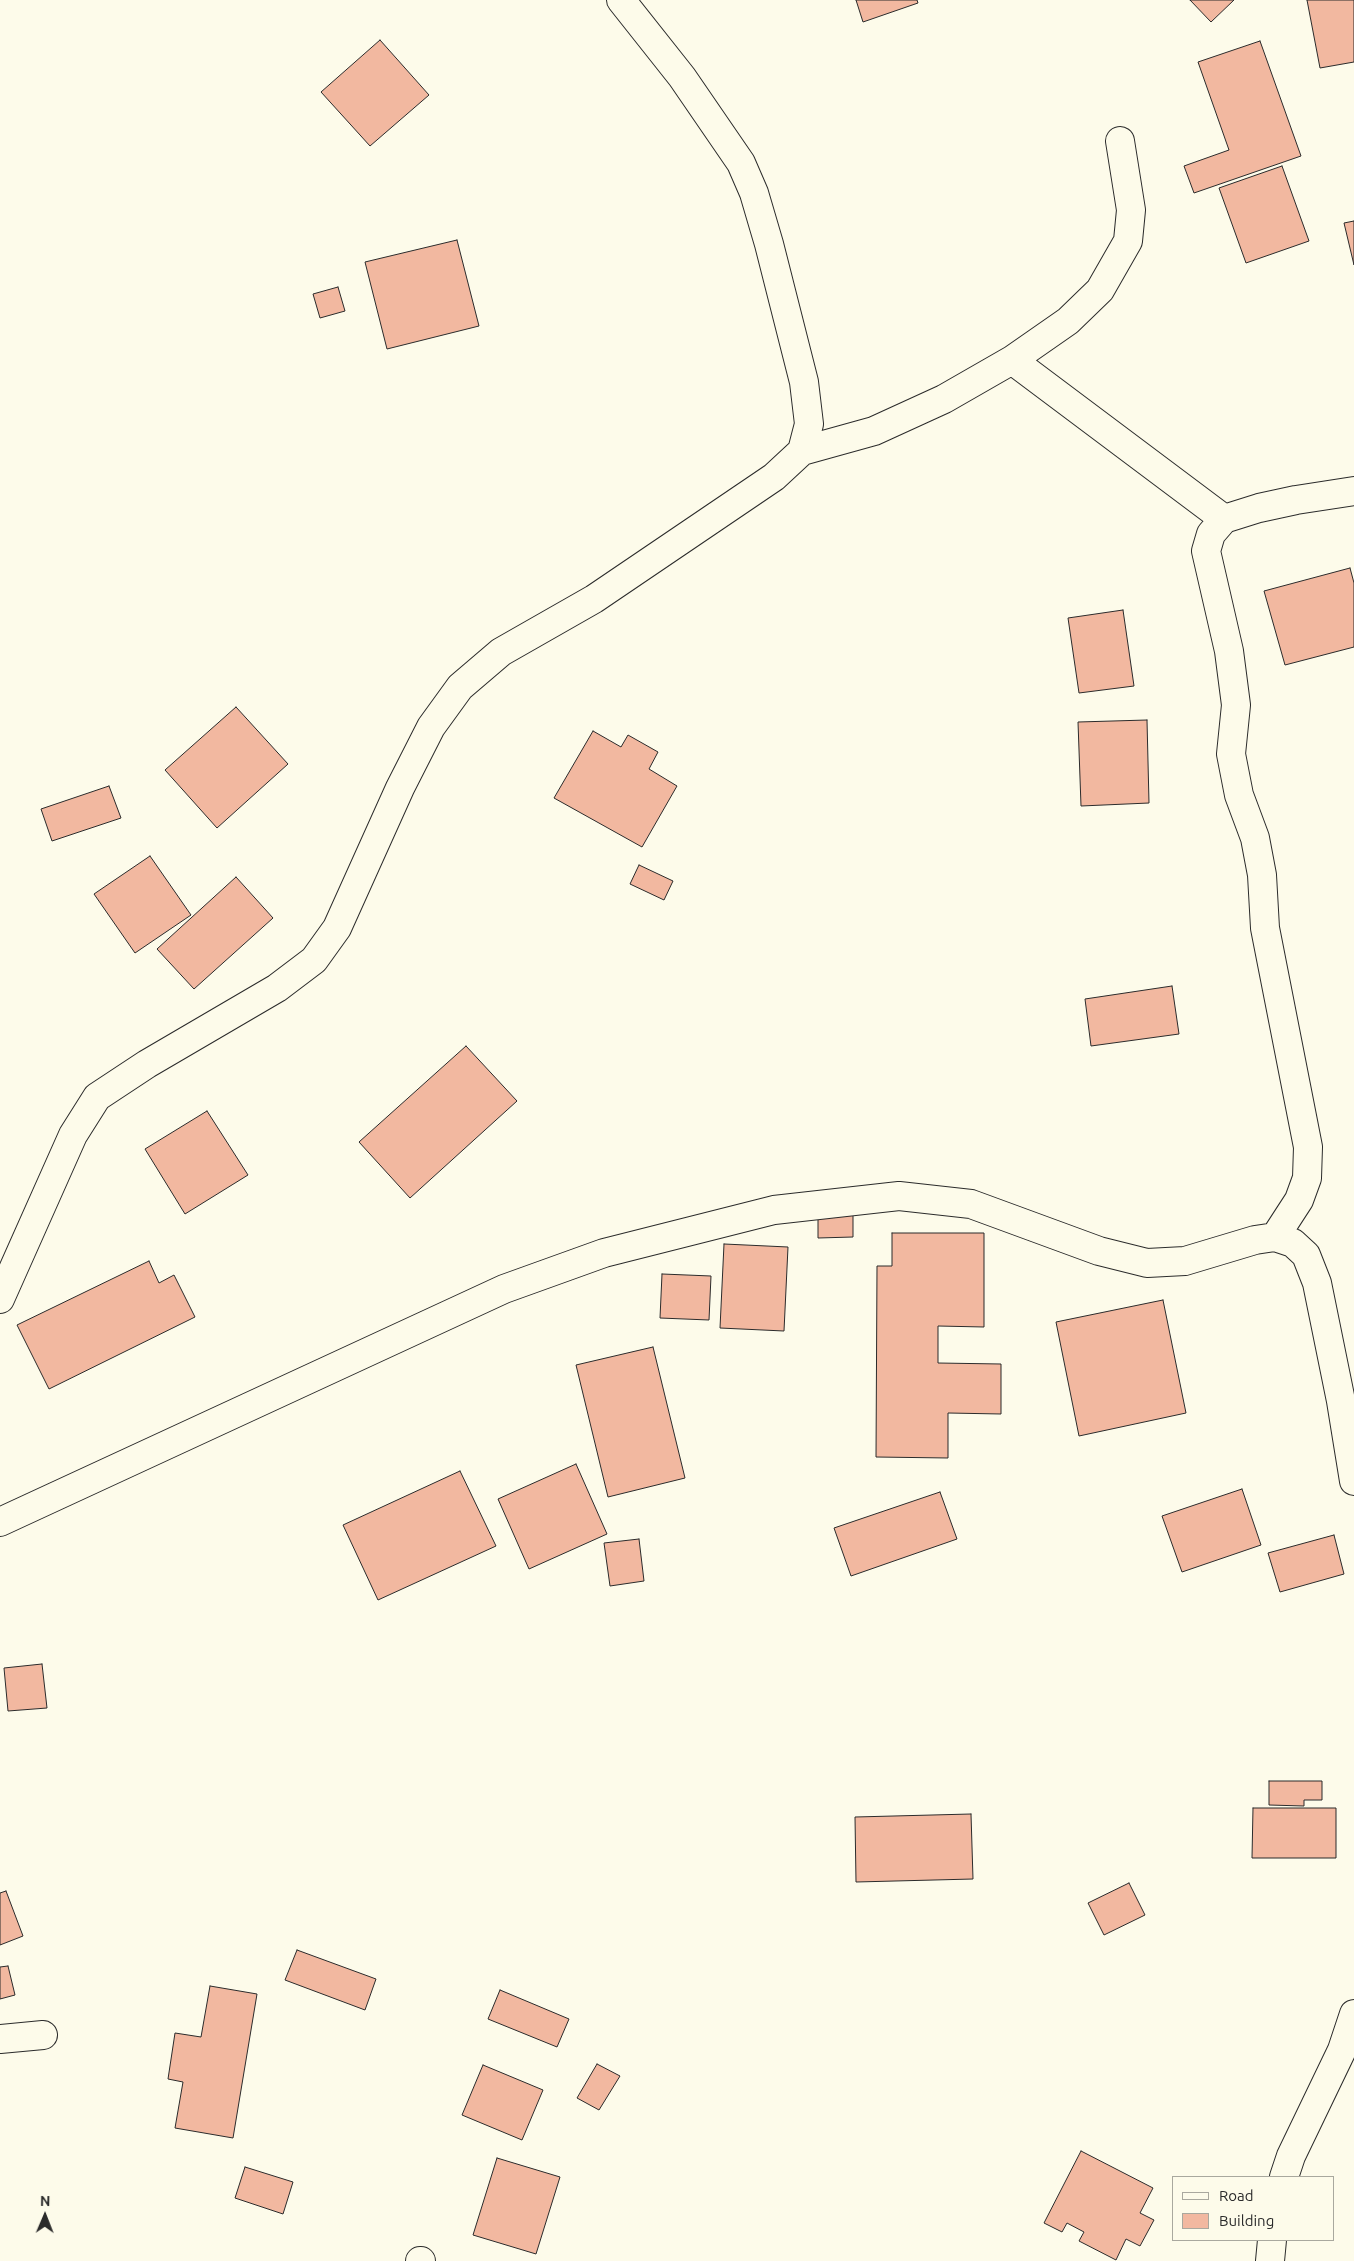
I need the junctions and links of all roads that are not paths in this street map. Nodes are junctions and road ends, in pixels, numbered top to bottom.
1 (621, 0) edge
2 (1120, 141) dead end
3 (1012, 360) junction
4 (802, 451) junction
5 (1354, 491) edge
6 (1224, 519) junction
7 (1274, 1238) junction
8 (0, 1299) edge
9 (1354, 1481) edge
10 (0, 1522) edge
11 (1354, 2014) edge
12 (43, 2034) dead end
13 (0, 2039) edge
14 (1284, 2176) edge
15 (1272, 2241) edge
16 (1270, 2261) edge

1 - 4 street
2 - 3 street
3 - 4 street
3 - 6 street
4 - 8 street
5 - 6 street
6 - 7 street
7 - 9 street
7 - 10 street
11 - 14 street
12 - 13 street
15 - 16 street

